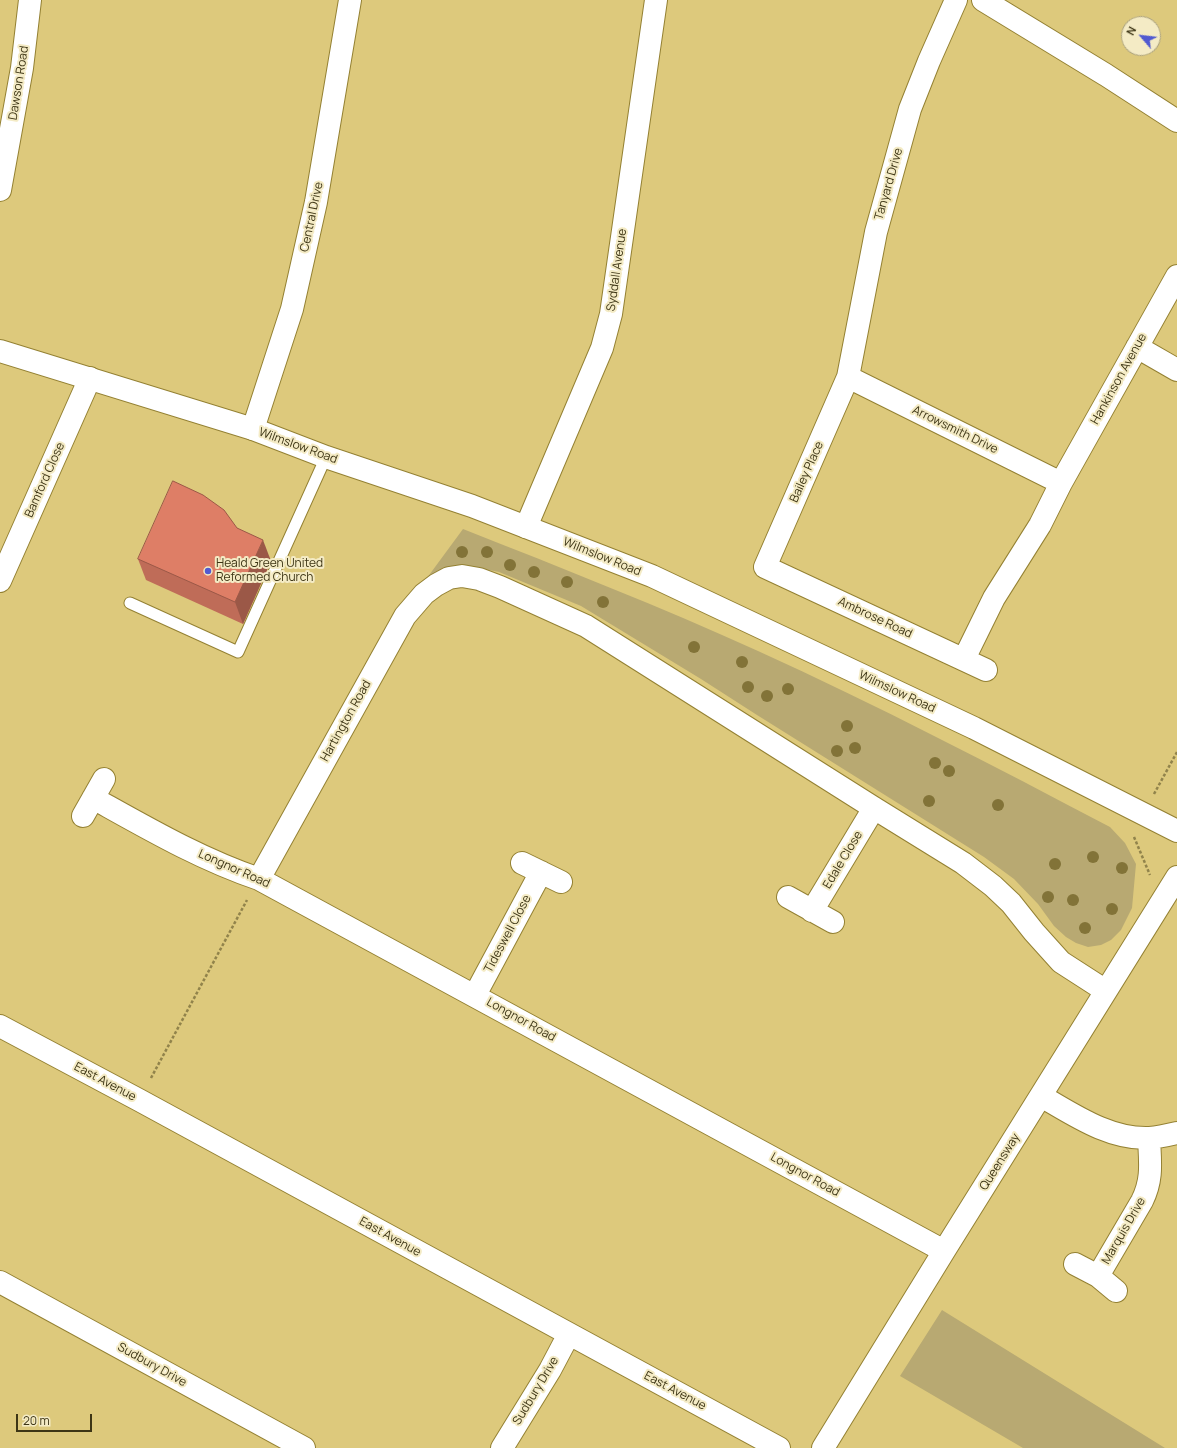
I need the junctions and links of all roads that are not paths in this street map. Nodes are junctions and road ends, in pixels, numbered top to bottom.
1 (30, 0) edge
2 (350, 0) edge
3 (656, 0) edge
4 (956, 0) edge
5 (983, 0) edge
6 (1177, 120) edge
7 (0, 190) edge
8 (1177, 276) edge
9 (1137, 347) junction
10 (0, 351) edge
11 (1177, 370) edge
12 (848, 377) junction
13 (90, 378) junction
14 (253, 429) junction
15 (326, 457) junction
16 (1061, 483) junction
17 (526, 527) junction
18 (765, 567) joint
19 (0, 581) edge
20 (130, 603) dead end
21 (964, 659) junction
22 (986, 670) dead end
23 (93, 798) dead end
24 (874, 808) junction
25 (1177, 831) edge
26 (522, 863) dead end
27 (541, 872) junction
28 (1177, 877) edge
29 (259, 879) junction
30 (560, 882) dead end
31 (788, 897) dead end
32 (812, 911) junction
33 (833, 922) dead end
34 (1106, 991) junction
35 (475, 995) junction
36 (0, 1026) edge
37 (1041, 1096) junction
38 (1177, 1133) edge
39 (1149, 1138) junction
40 (944, 1251) junction
41 (1075, 1264) dead end
42 (1098, 1276) junction
43 (0, 1282) edge
44 (1116, 1291) dead end
45 (569, 1334) junction
46 (304, 1448) edge
47 (502, 1448) edge
48 (779, 1448) edge
49 (823, 1448) edge

1 - 7 street, Dawson Road
2 - 14 street, Central Drive
3 - 17 street, Syddall Avenue
4 - 12 street, Tanyard Drive
5 - 6 street
8 - 9 street, Hankinson Avenue
9 - 11 street
9 - 16 street, Hankinson Avenue
10 - 13 street, Wilmslow Road
12 - 16 street, Arrowsmith Drive
12 - 18 street, Bailey Place
13 - 14 street, Wilmslow Road
13 - 19 street, Bamford Close
14 - 15 street, Wilmslow Road
15 - 17 street, Wilmslow Road
15 - 20 lane
16 - 21 street, Hankinson Avenue
17 - 25 street, Wilmslow Road
18 - 21 street, Ambrose Road
21 - 22 street, Ambrose Road
23 - 29 street, Longnor Road
24 - 29 street, Hartington Road
24 - 32 street, Edale Close
24 - 34 street
26 - 27 street
27 - 30 street
27 - 35 street, Tideswell Close
28 - 34 street, Queensway
29 - 35 street, Longnor Road
31 - 32 street
32 - 33 street
34 - 37 street, Queensway
35 - 40 street, Longnor Road
36 - 45 street, East Avenue
37 - 39 street
37 - 40 street, Queensway
38 - 39 street
39 - 42 street, Marquis Drive
40 - 49 street, Queensway
41 - 42 street, Marquis Drive
42 - 44 street, Marquis Drive
43 - 46 street, Sudbury Drive
45 - 47 street, Sudbury Drive
45 - 48 street, East Avenue

